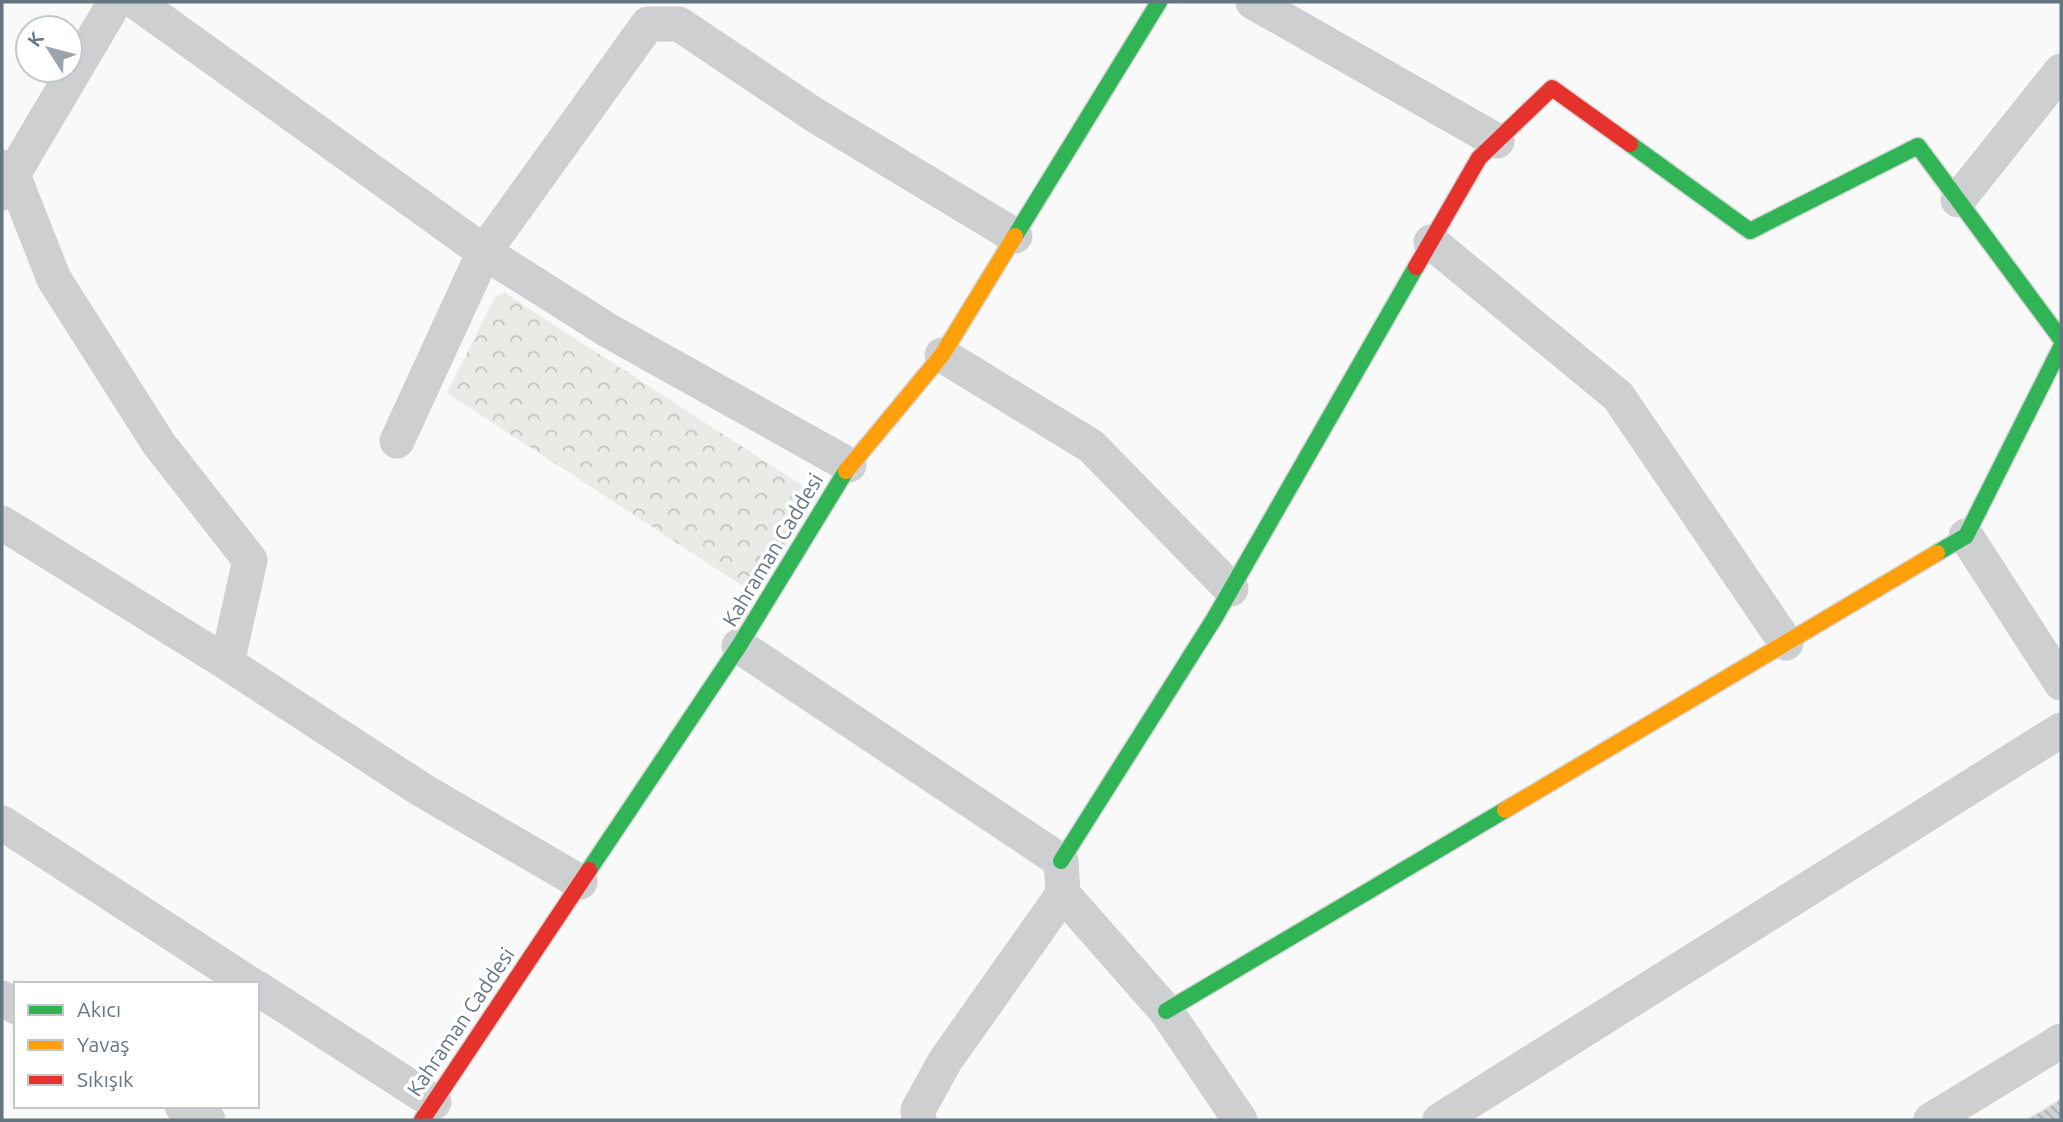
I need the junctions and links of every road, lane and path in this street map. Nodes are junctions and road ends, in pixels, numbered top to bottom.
1 (115, 2) edge
2 (136, 2) edge
3 (1159, 2) edge
4 (1253, 2) edge
5 (2061, 71) edge
6 (1497, 141) junction
7 (6, 178) edge
8 (1958, 200) junction
9 (1015, 236) junction
10 (1431, 242) junction
11 (484, 251) junction
12 (2061, 340) edge
13 (2061, 347) edge
14 (942, 355) junction
15 (397, 441) dead end
16 (849, 465) junction
17 (2, 523) edge
18 (1965, 536) junction
19 (1231, 589) junction
20 (1786, 643) junction
21 (739, 646) junction
22 (227, 663) junction
23 (2061, 683) edge
24 (2061, 730) edge
25 (2, 823) edge
26 (1062, 877) junction
27 (580, 882) junction
28 (247, 982) edge
29 (259, 989) edge
30 (1166, 1011) junction
31 (2061, 1041) edge
32 (186, 1108) edge
33 (428, 1111) edge
34 (208, 1120) edge
35 (919, 1120) edge
36 (1240, 1120) edge
37 (1440, 1120) edge
38 (1931, 1120) edge

1 - 7 street
2 - 11 street
3 - 9 street, Kahraman Caddesi
4 - 6 street
5 - 8 street
6 - 8 street
6 - 10 street
7 - 22 street
8 - 12 street
9 - 11 street
9 - 14 street, Kahraman Caddesi
10 - 19 street
10 - 20 street
11 - 15 street
11 - 16 street
13 - 18 street
14 - 16 street, Kahraman Caddesi
14 - 19 street
16 - 21 street, Kahraman Caddesi
17 - 22 street
18 - 20 street
18 - 23 street
19 - 26 street
20 - 30 street
21 - 26 street
21 - 27 street, Kahraman Caddesi
22 - 27 street
24 - 37 street
25 - 28 street
26 - 30 street
26 - 35 street
27 - 33 street, Kahraman Caddesi
29 - 33 street
30 - 36 street
31 - 38 street
32 - 34 street

